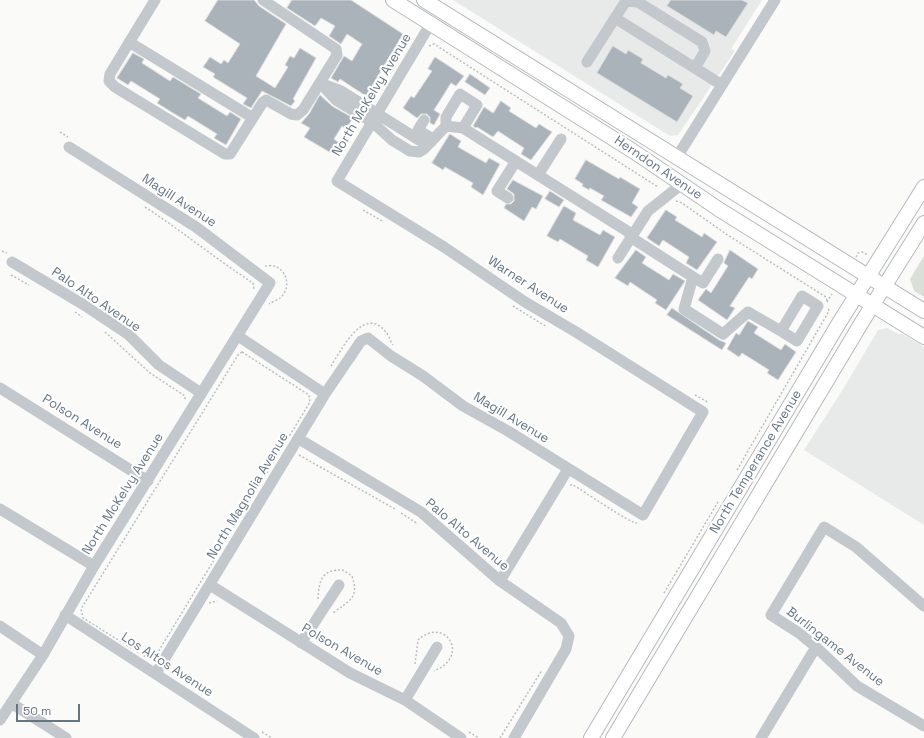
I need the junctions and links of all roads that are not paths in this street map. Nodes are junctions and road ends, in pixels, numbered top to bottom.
1 (155, 0) edge
2 (393, 0) edge
3 (409, 0) edge
4 (424, 0) edge
5 (775, 0) edge
6 (270, 2) edge
7 (437, 9) junction
8 (615, 18) junction
9 (431, 23) junction
10 (129, 42) junction
11 (587, 62) dead end
12 (695, 68) junction
13 (548, 77) junction
14 (320, 83) junction
15 (722, 85) junction
16 (253, 118) junction
17 (375, 118) junction
18 (424, 120) dead end
19 (446, 126) junction
20 (463, 128) junction
21 (561, 139) dead end
22 (432, 140) junction
23 (71, 144) road end
24 (677, 156) junction
25 (516, 161) junction
26 (538, 175) junction
27 (337, 181) joint
28 (682, 184) junction
29 (924, 187) edge
30 (508, 198) dead end
31 (924, 223) edge
32 (632, 236) junction
33 (618, 258) dead end
34 (718, 259) dead end
35 (12, 262) dead end
36 (868, 276) junction
37 (693, 277) junction
38 (270, 283) joint
39 (884, 286) junction
40 (857, 295) junction
41 (872, 304) junction
42 (924, 311) edge
43 (781, 331) dead end
44 (238, 336) junction
45 (924, 337) edge
46 (368, 338) joint
47 (0, 388) edge
48 (201, 393) junction
49 (325, 394) junction
50 (299, 439) junction
51 (568, 469) junction
52 (148, 481) junction
53 (0, 509) edge
54 (643, 519) joint
55 (94, 566) junction
56 (500, 581) junction
57 (210, 585) junction
58 (339, 585) dead end
59 (924, 606) edge
60 (65, 615) junction
61 (0, 626) edge
62 (301, 643) junction
63 (437, 647) dead end
64 (816, 647) junction
65 (43, 655) junction
66 (156, 673) junction
67 (404, 700) junction
68 (11, 702) junction
69 (0, 720) edge
70 (924, 726) edge
71 (256, 734) edge
72 (464, 734) edge
73 (66, 738) edge
74 (514, 738) edge
75 (591, 738) edge
76 (613, 738) edge
77 (761, 738) edge

1 - 10 street
2 - 9 main road, Herndon Avenue
3 - 7 main road
4 - 7 main road, Herndon Avenue
5 - 15 street
6 - 14 street
7 - 13 main road, Herndon Avenue
8 - 11 street
8 - 12 street
8 - 12 street
9 - 13 main road
9 - 17 street, North McKelvy Avenue
9 - 28 main road, Herndon Avenue
10 - 16 street
10 - 16 street
12 - 15 street
13 - 24 main road, Herndon Avenue
14 - 16 street
14 - 17 street
15 - 24 street
17 - 22 street
17 - 22 street
17 - 27 street, North McKelvy Avenue
18 - 22 street
19 - 20 street
19 - 20 street
19 - 22 street
20 - 25 street
21 - 26 street
23 - 38 street, Magill Avenue
24 - 36 main road, Herndon Avenue
25 - 26 street
25 - 30 street
26 - 32 street
27 - 54 street, Warner Avenue
28 - 32 street
28 - 40 main road, Herndon Avenue
29 - 36 main road, North Temperance Avenue
31 - 39 main road, North Temperance Avenue
32 - 33 street
32 - 37 street
34 - 37 street
35 - 48 street, Palo Alto Avenue
36 - 39 main road, Herndon Avenue
36 - 40 main road, North Temperance Avenue
37 - 43 street
38 - 44 street, North McKelvy Avenue
39 - 41 main road, North Temperance Avenue
39 - 42 main road, Herndon Avenue
40 - 41 main road, Herndon Avenue
40 - 75 main road, North Temperance Avenue
41 - 45 main road, Herndon Avenue
41 - 76 main road, North Temperance Avenue
44 - 48 street, North McKelvy Avenue
44 - 49 street
46 - 49 street, North Magnolia Avenue
46 - 51 street, Magill Avenue
47 - 52 street, Polson Avenue
48 - 52 street, North McKelvy Avenue
49 - 50 street, North Magnolia Avenue
50 - 56 street, Palo Alto Avenue
50 - 57 street, North Magnolia Avenue
51 - 54 street, Magill Avenue
51 - 56 street
52 - 55 street, North McKelvy Avenue
53 - 55 street
55 - 60 street, North McKelvy Avenue
56 - 74 street, Palo Alto Avenue
57 - 62 street, Polson Avenue
57 - 66 street, North Magnolia Avenue
58 - 62 street
59 - 64 street, Burlingame Avenue
60 - 65 street, North McKelvy Avenue
60 - 66 street, Los Altos Avenue
61 - 65 street
62 - 67 street, Polson Avenue
63 - 67 street
64 - 70 street, Burlingame Avenue
64 - 77 street
65 - 68 street, North McKelvy Avenue
66 - 71 street, Los Altos Avenue
67 - 72 street, Polson Avenue
68 - 69 street, North McKelvy Avenue
68 - 73 street

